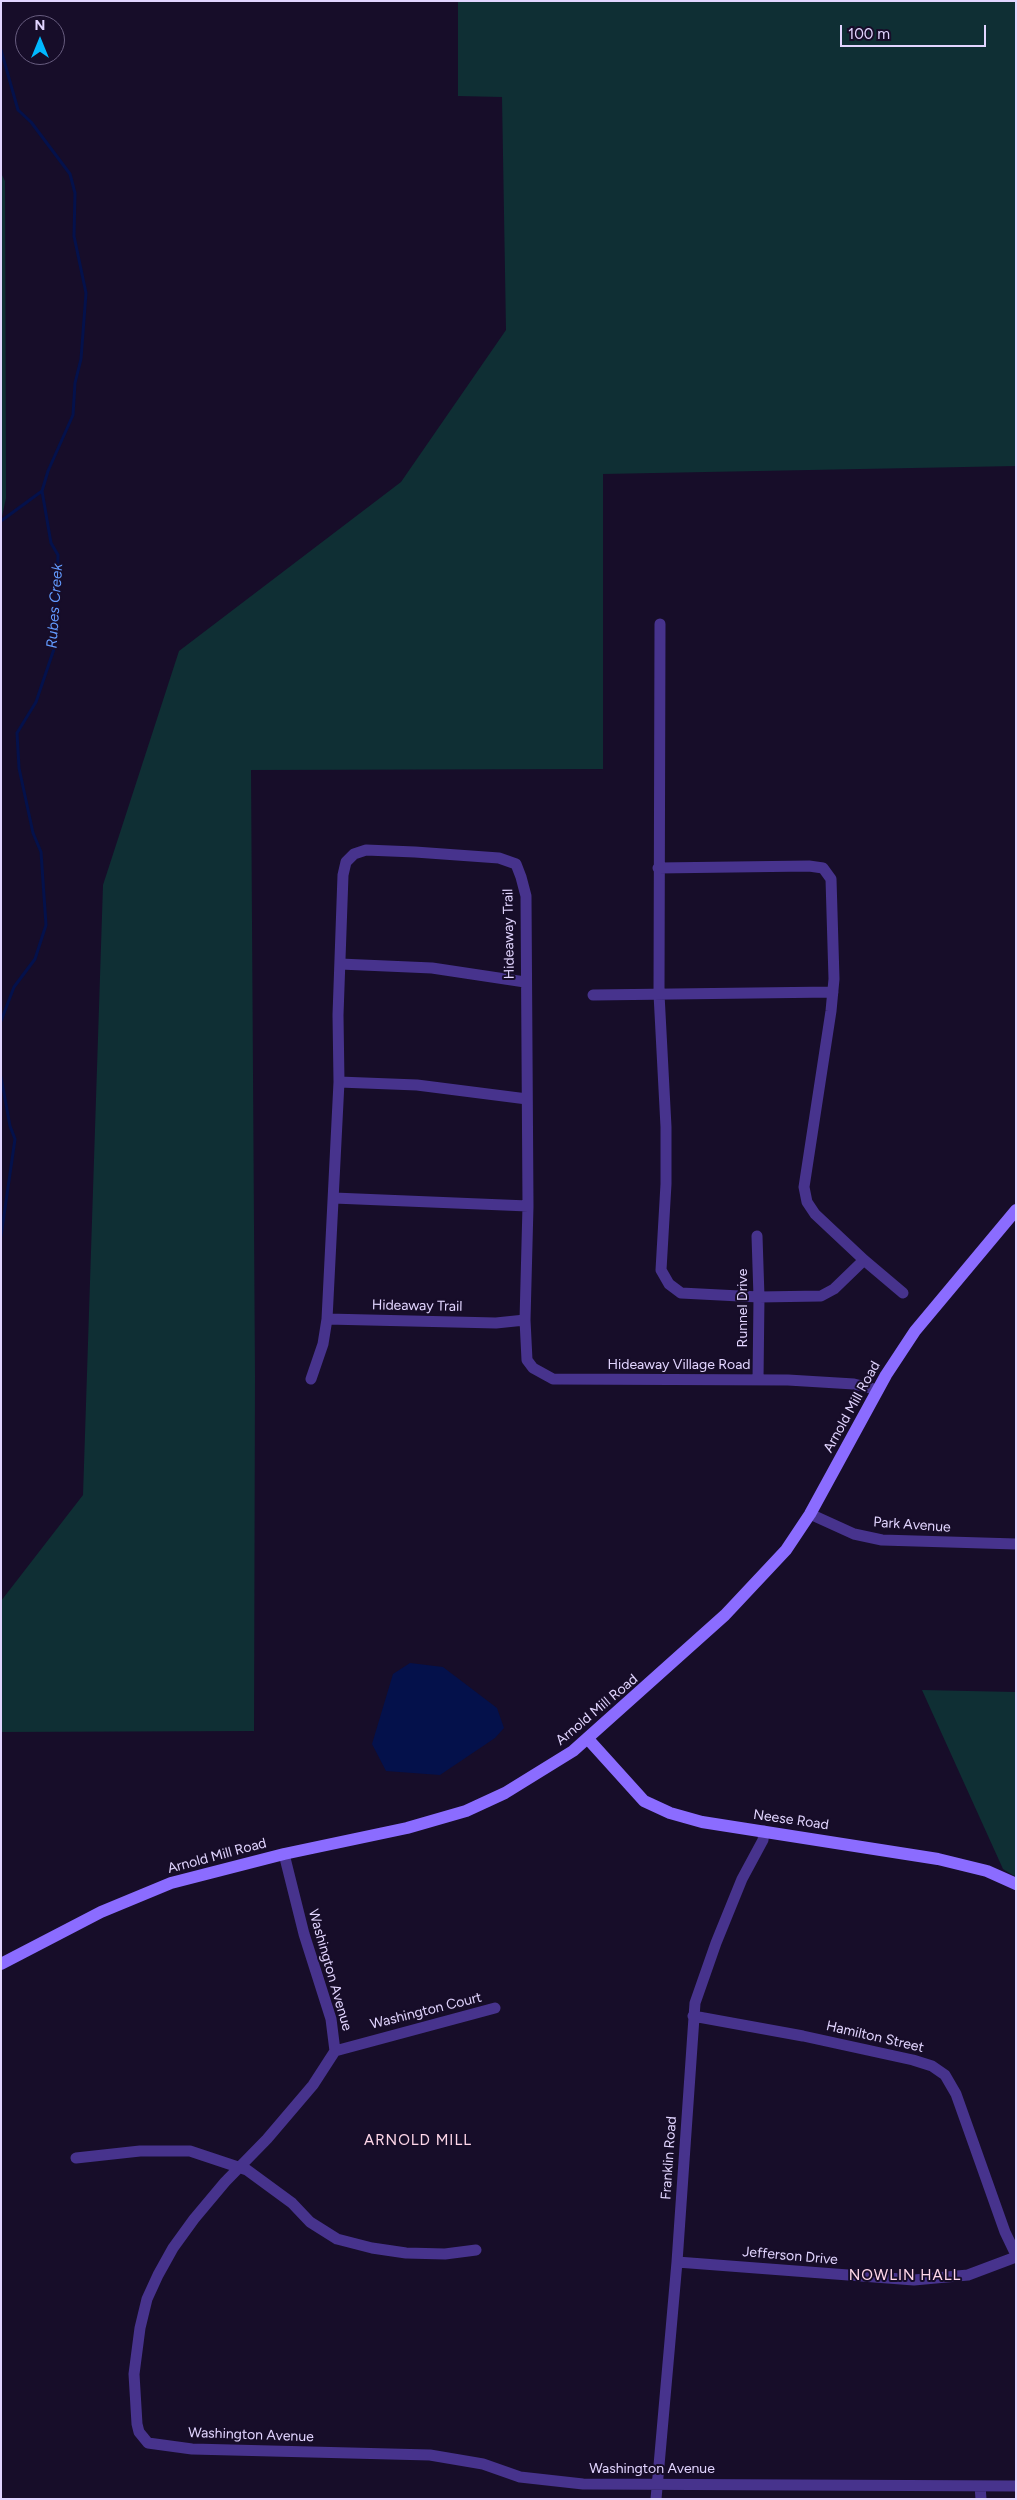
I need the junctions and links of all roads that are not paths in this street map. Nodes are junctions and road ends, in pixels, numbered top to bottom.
1 (660, 624) dead end
2 (658, 868) junction
3 (340, 964) junction
4 (525, 982) junction
5 (833, 992) junction
6 (593, 994) dead end
7 (659, 994) junction
8 (339, 1082) junction
9 (527, 1098) junction
10 (334, 1198) junction
11 (528, 1206) junction
12 (1016, 1210) edge
13 (757, 1236) dead end
14 (864, 1260) junction
15 (904, 1293) dead end
16 (760, 1297) junction
17 (328, 1319) junction
18 (525, 1320) junction
19 (311, 1379) dead end
20 (758, 1380) junction
21 (878, 1390) junction
22 (810, 1514) junction
23 (1016, 1544) edge
24 (588, 1739) junction
25 (764, 1832) junction
26 (284, 1854) junction
27 (1016, 1884) edge
28 (1, 1964) edge
29 (495, 2008) dead end
30 (693, 2016) junction
31 (336, 2051) junction
32 (76, 2158) dead end
33 (239, 2168) junction
34 (476, 2250) dead end
35 (1016, 2256) edge
36 (677, 2262) junction
37 (657, 2484) junction
38 (980, 2486) junction
39 (1016, 2486) edge
40 (656, 2499) edge
41 (981, 2499) edge

1 - 2 street
2 - 5 street
2 - 7 street
3 - 4 street
3 - 4 street, Hideaway Trail
3 - 8 street, Hideaway Trail
4 - 9 street, Hideaway Trail
5 - 7 street
5 - 14 street
6 - 7 street
7 - 16 street
8 - 9 street
8 - 10 street, Hideaway Trail
9 - 11 street, Hideaway Trail
10 - 11 street
10 - 17 street, Hideaway Trail
11 - 18 street, Hideaway Trail
12 - 21 main road, Arnold Mill Road
13 - 16 street, Runnel Drive
14 - 15 street
14 - 16 street
16 - 20 street, Runnel Drive
17 - 18 street, Hideaway Trail
17 - 19 street
18 - 20 street, Hideaway Village Road
20 - 21 street, Hideaway Village Road
21 - 22 main road, Arnold Mill Road
22 - 23 street, Park Avenue
22 - 24 main road, Arnold Mill Road
24 - 25 main road, Neese Road
24 - 26 main road, Arnold Mill Road
25 - 27 main road, Neese Road
25 - 30 street, Franklin Road
26 - 28 main road, Arnold Mill Road
26 - 31 street, Washington Avenue
29 - 31 street, Washington Court
30 - 35 street, Hamilton Street
30 - 36 street, Franklin Road
31 - 33 street, Washington Avenue
32 - 33 street
33 - 34 street
33 - 37 street, Washington Avenue
35 - 36 street, Jefferson Drive
36 - 37 street, Franklin Road
37 - 38 street, Washington Avenue
37 - 40 street, Franklin Road
38 - 39 street, Washington Avenue
38 - 41 street

